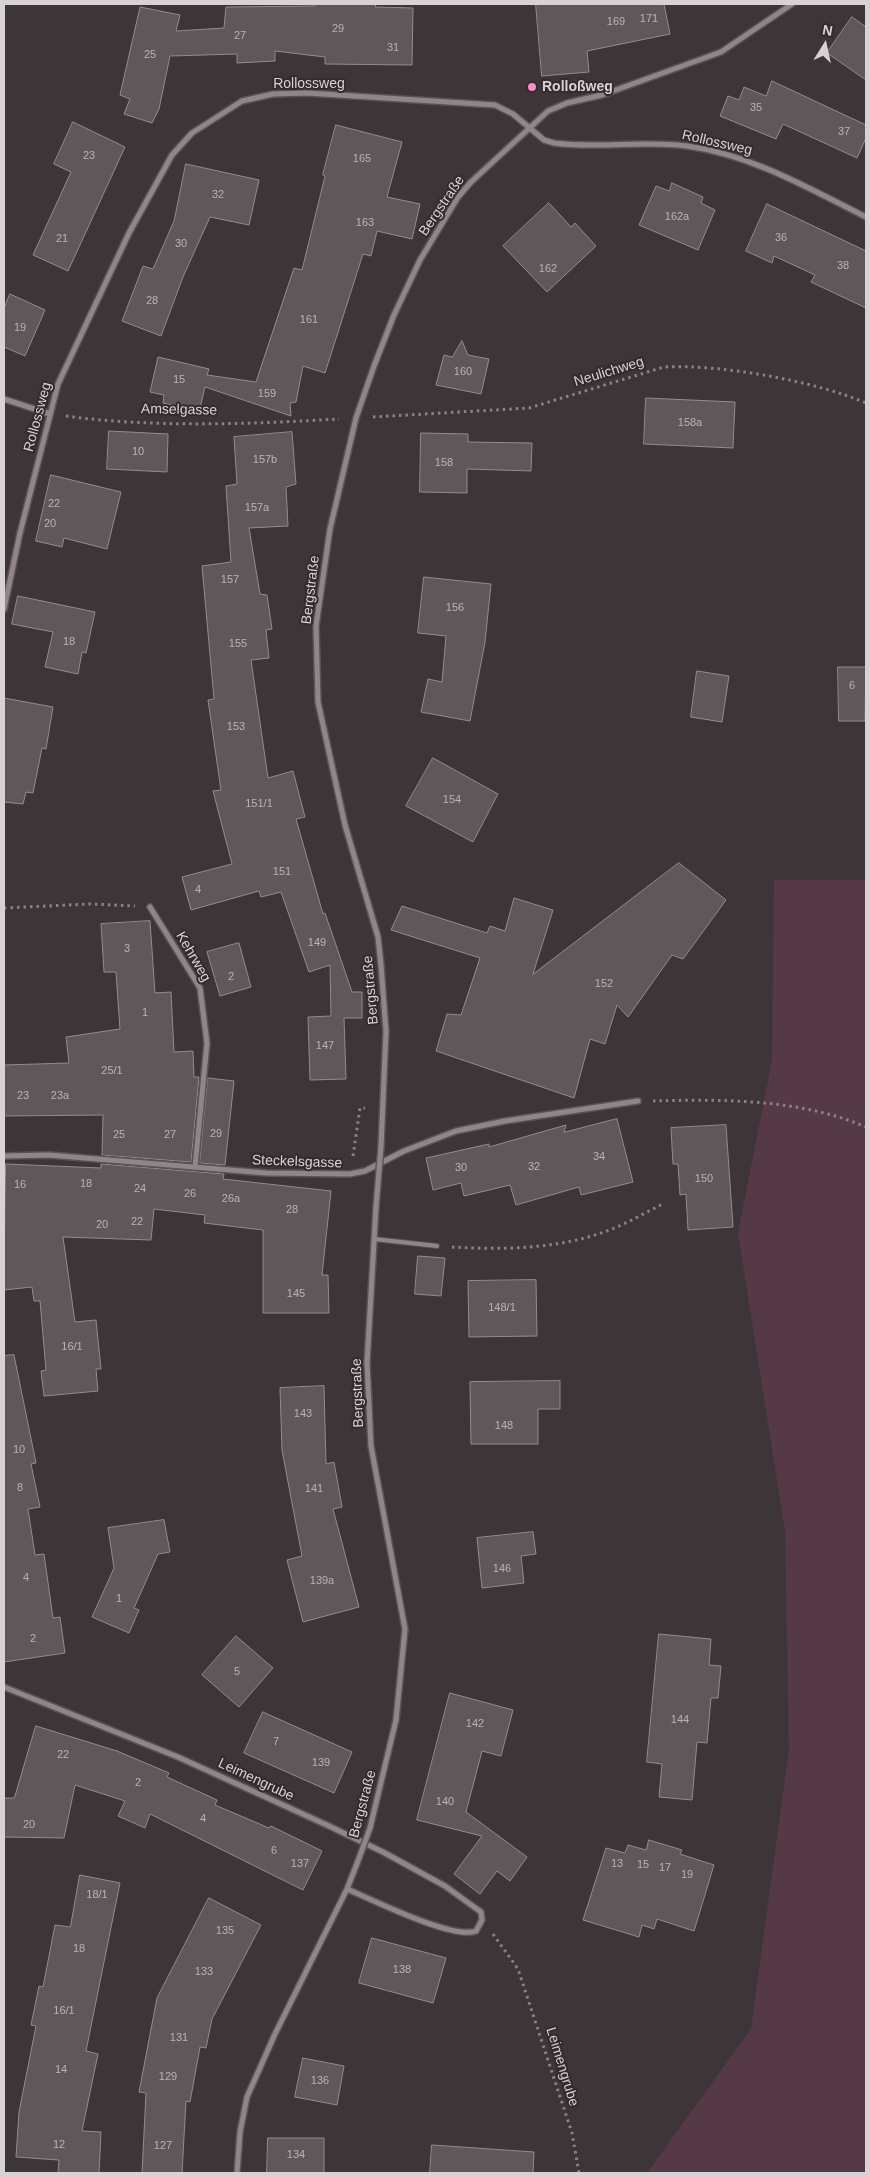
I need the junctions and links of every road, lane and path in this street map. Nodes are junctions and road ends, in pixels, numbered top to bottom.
1 (792, 4) edge
2 (530, 127) junction
3 (866, 217) edge
4 (4, 399) edge
5 (866, 403) edge
6 (50, 414) junction
7 (356, 418) junction
8 (4, 609) edge
9 (150, 907) joint
10 (4, 908) edge
11 (638, 1101) joint
12 (384, 1110) junction
13 (866, 1126) edge
14 (4, 1156) edge
15 (195, 1168) junction
16 (329, 1175) junction
17 (663, 1204) dead end
18 (374, 1239) junction
19 (436, 1246) joint
20 (4, 1687) edge
21 (348, 1889) junction
22 (482, 1920) junction
23 (237, 2173) edge
24 (579, 2173) edge

1 - 2 street, Bergstraße
2 - 3 street, Rollossweg
2 - 6 street, Rollossweg
2 - 7 street, Bergstraße
4 - 6 street
5 - 7 path, Neulichweg
6 - 7 path, Amselgasse
6 - 8 street, Rollossweg
7 - 12 street, Bergstraße
9 - 10 path
9 - 15 street, Kehrweg
11 - 13 path
11 - 16 street, Steckelsgasse
12 - 16 path
12 - 18 street, Bergstraße, bridge
14 - 15 street, Steckelsgasse
15 - 16 street, Steckelsgasse
17 - 19 path
18 - 19 lane
18 - 21 street, Bergstraße, bridge
20 - 22 street, Leimengrube
21 - 22 street
21 - 23 street, Bergstraße
22 - 24 path, Leimengrube

